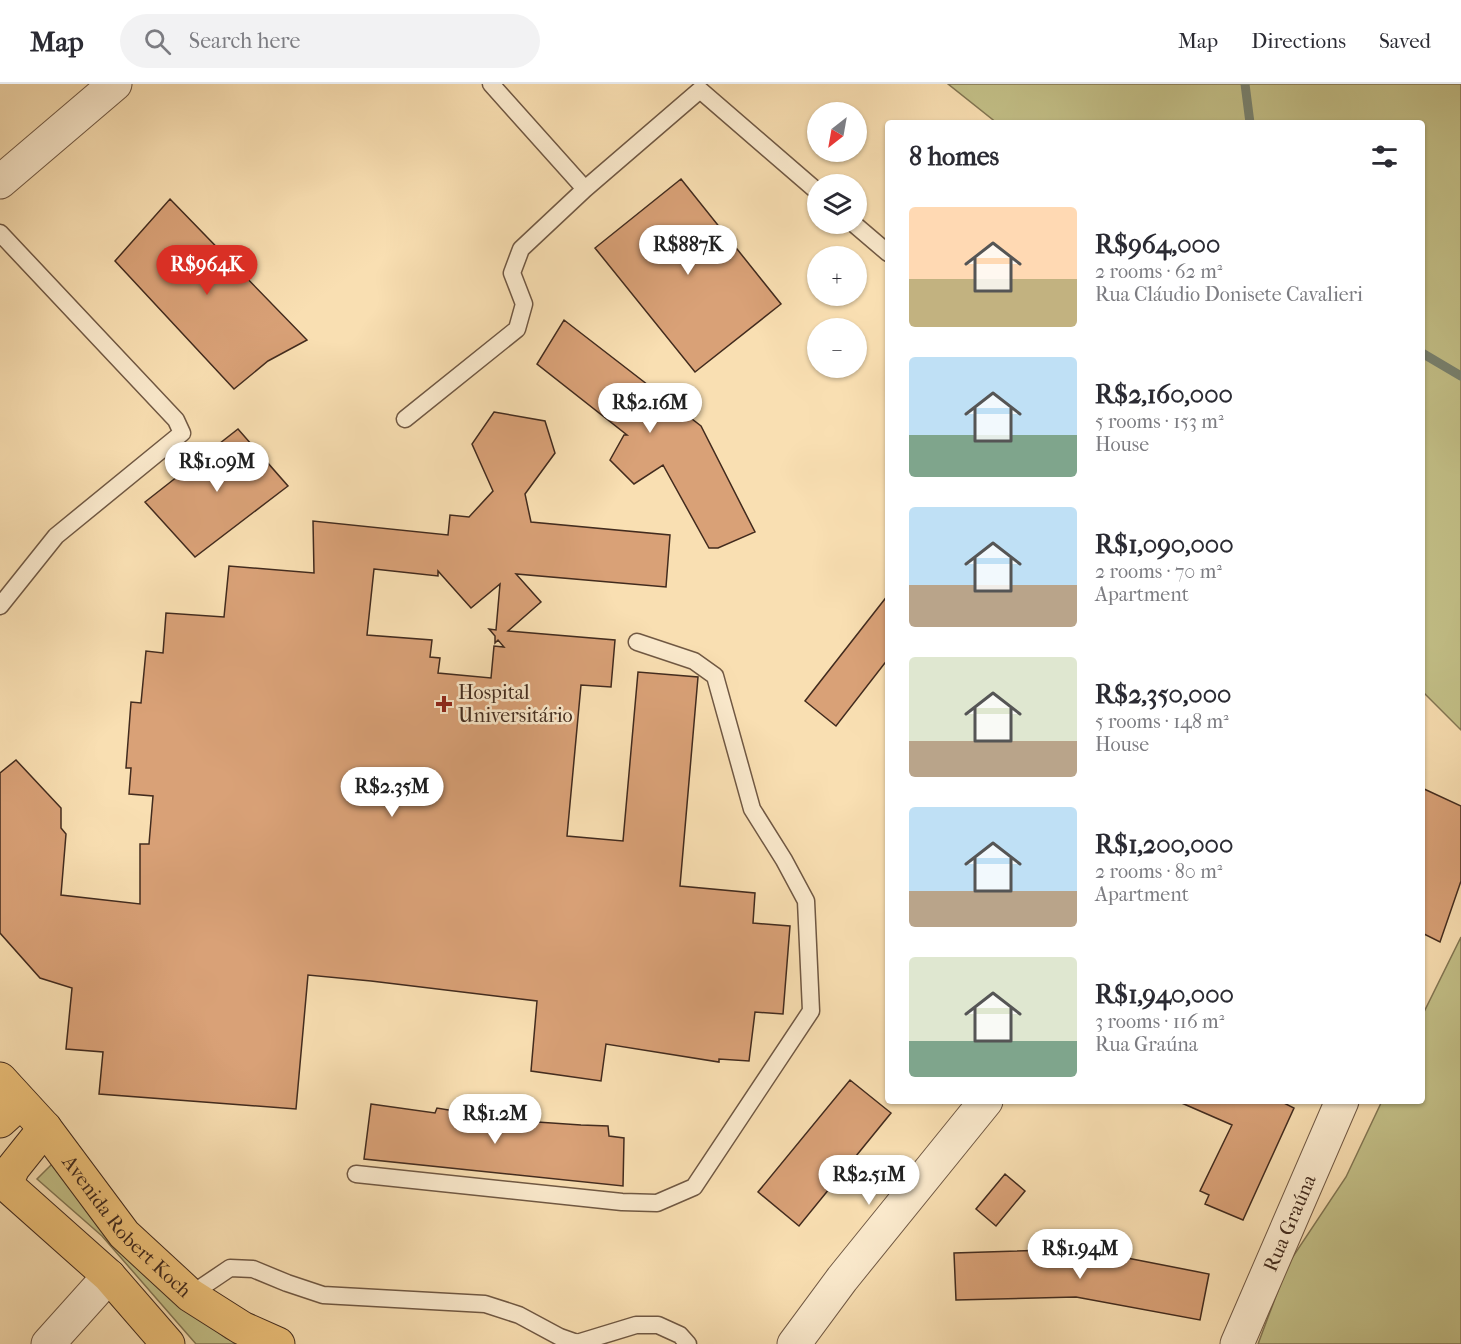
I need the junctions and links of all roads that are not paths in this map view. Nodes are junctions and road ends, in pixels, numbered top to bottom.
1 (115, 84) edge
2 (491, 84) edge
3 (0, 182) edge
4 (807, 182) edge
5 (585, 189) junction
6 (0, 233) edge
7 (866, 234) edge
8 (885, 250) edge
9 (405, 419) dead end
10 (0, 606) edge
11 (637, 642) dead end
12 (7, 1101) edge
13 (984, 1104) edge
14 (1341, 1104) edge
15 (45, 1128) junction
16 (356, 1174) dead end
17 (2, 1184) edge
18 (109, 1276) junction
19 (190, 1295) junction
20 (48, 1344) edge
21 (168, 1344) edge
22 (278, 1344) edge
23 (688, 1344) edge
24 (794, 1344) edge
25 (1237, 1344) edge

1 - 3 street
2 - 5 lane
4 - 5 lane
5 - 9 lane
6 - 10 lane
7 - 8 lane
11 - 16 lane
12 - 15 main road, Avenida Robert Koch
13 - 24 street
14 - 25 street, Rua Graúna
15 - 17 main road
15 - 19 main road, Avenida Robert Koch
17 - 18 main road
18 - 20 street
18 - 21 main road
19 - 22 main road, Avenida Robert Koch
19 - 23 lane

